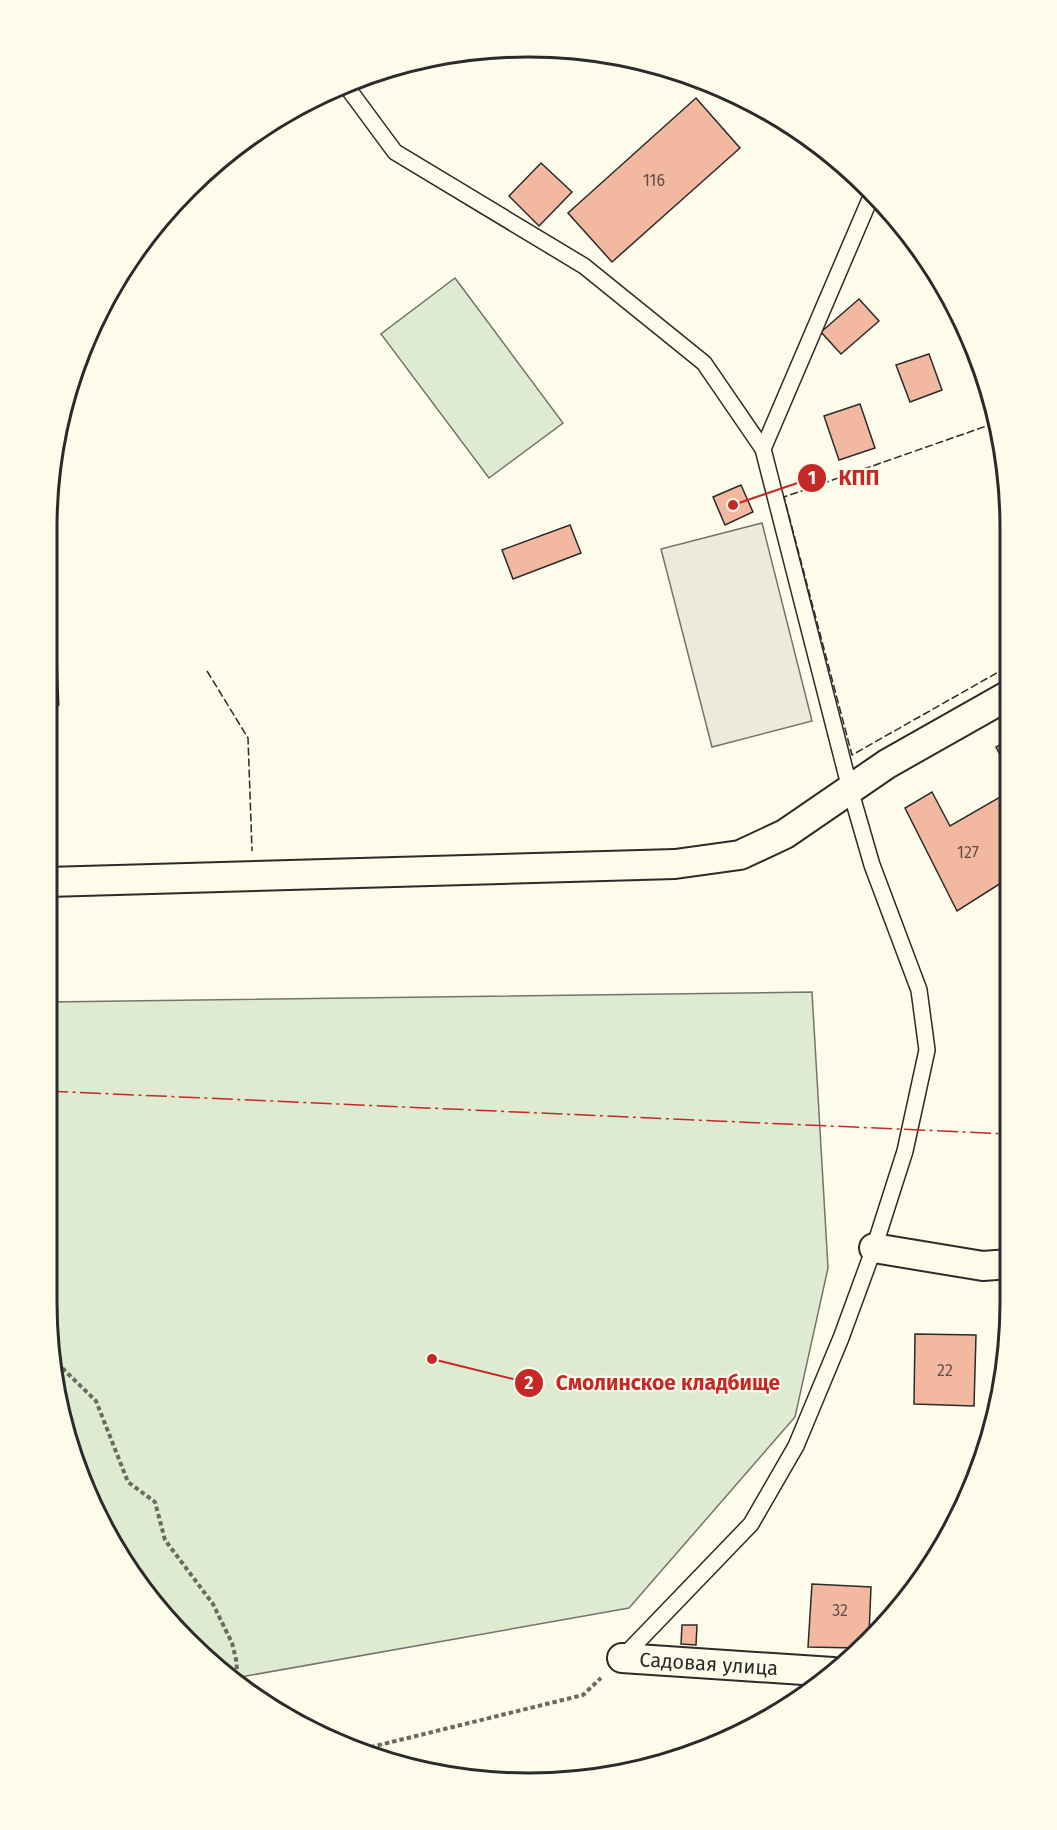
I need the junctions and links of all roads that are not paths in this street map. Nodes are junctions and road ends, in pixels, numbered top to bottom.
1 (351, 92) edge
2 (869, 202) edge
3 (763, 448) junction
4 (1000, 701) edge
5 (850, 789) junction
6 (57, 882) edge
7 (874, 1248) junction
8 (1000, 1265) edge
9 (622, 1658) joint
10 (821, 1671) edge

1 - 3 lane
2 - 3 lane
3 - 5 lane
4 - 5 street
5 - 6 street
5 - 7 lane
7 - 8 street
7 - 9 lane
9 - 10 street, Садовая улица

